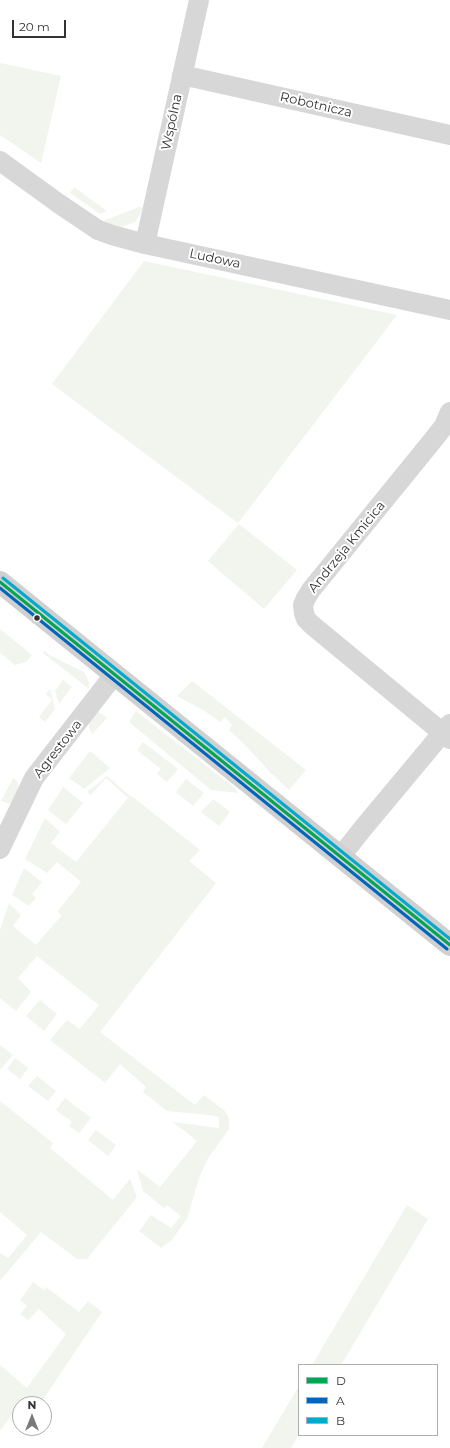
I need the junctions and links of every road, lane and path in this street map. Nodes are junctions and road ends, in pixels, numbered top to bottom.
1 (199, 0) edge
2 (182, 75) junction
3 (450, 135) edge
4 (0, 161) edge
5 (145, 244) junction
6 (450, 310) edge
7 (450, 412) edge
8 (0, 582) edge
9 (114, 675) junction
10 (447, 732) edge
11 (0, 849) edge
12 (341, 856) junction
13 (450, 946) edge

1 - 2 street, Wspólna
2 - 3 street, Robotnicza
2 - 5 street, Wspólna
4 - 5 street, Ludowa
5 - 6 street, Ludowa
7 - 10 street, Andrzeja Kmicica
8 - 9 main road
9 - 11 street, Agrestowa
9 - 12 main road
10 - 12 street
12 - 13 main road

